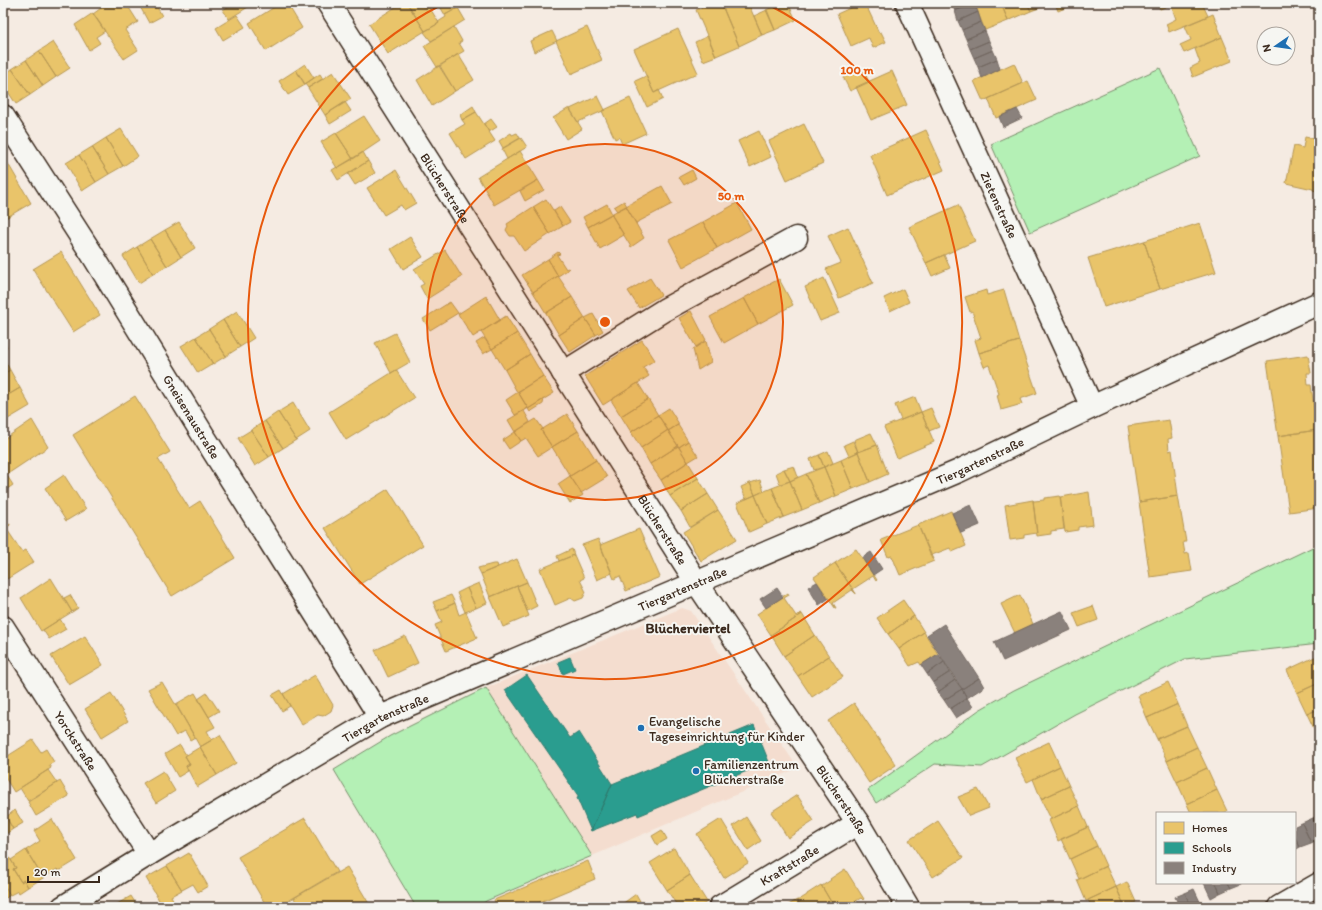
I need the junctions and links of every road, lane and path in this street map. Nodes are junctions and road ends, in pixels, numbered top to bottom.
1 (328, 3) edge
2 (908, 3) edge
3 (3, 116) edge
4 (796, 238) dead end
5 (1319, 303) edge
6 (563, 373) junction
7 (1092, 407) junction
8 (697, 583) junction
9 (3, 627) edge
10 (380, 717) junction
11 (858, 823) junction
12 (149, 854) junction
13 (1319, 884) edge
14 (63, 907) edge
15 (720, 907) edge
16 (908, 907) edge
17 (1279, 907) edge

1 - 6 street, Blücherstraße
2 - 7 street, Zietenstraße
3 - 10 street, Gneisenaustraße
4 - 6 street
5 - 7 street, Tiergartenstraße
6 - 8 street, Blücherstraße
7 - 8 street, Tiergartenstraße
8 - 10 street, Tiergartenstraße
8 - 11 street, Blücherstraße
9 - 12 street, Yorckstraße
10 - 12 street, Tiergartenstraße
11 - 15 street, Kraftstraße
11 - 16 street, Blücherstraße
12 - 14 street, Tiergartenstraße
13 - 17 street

